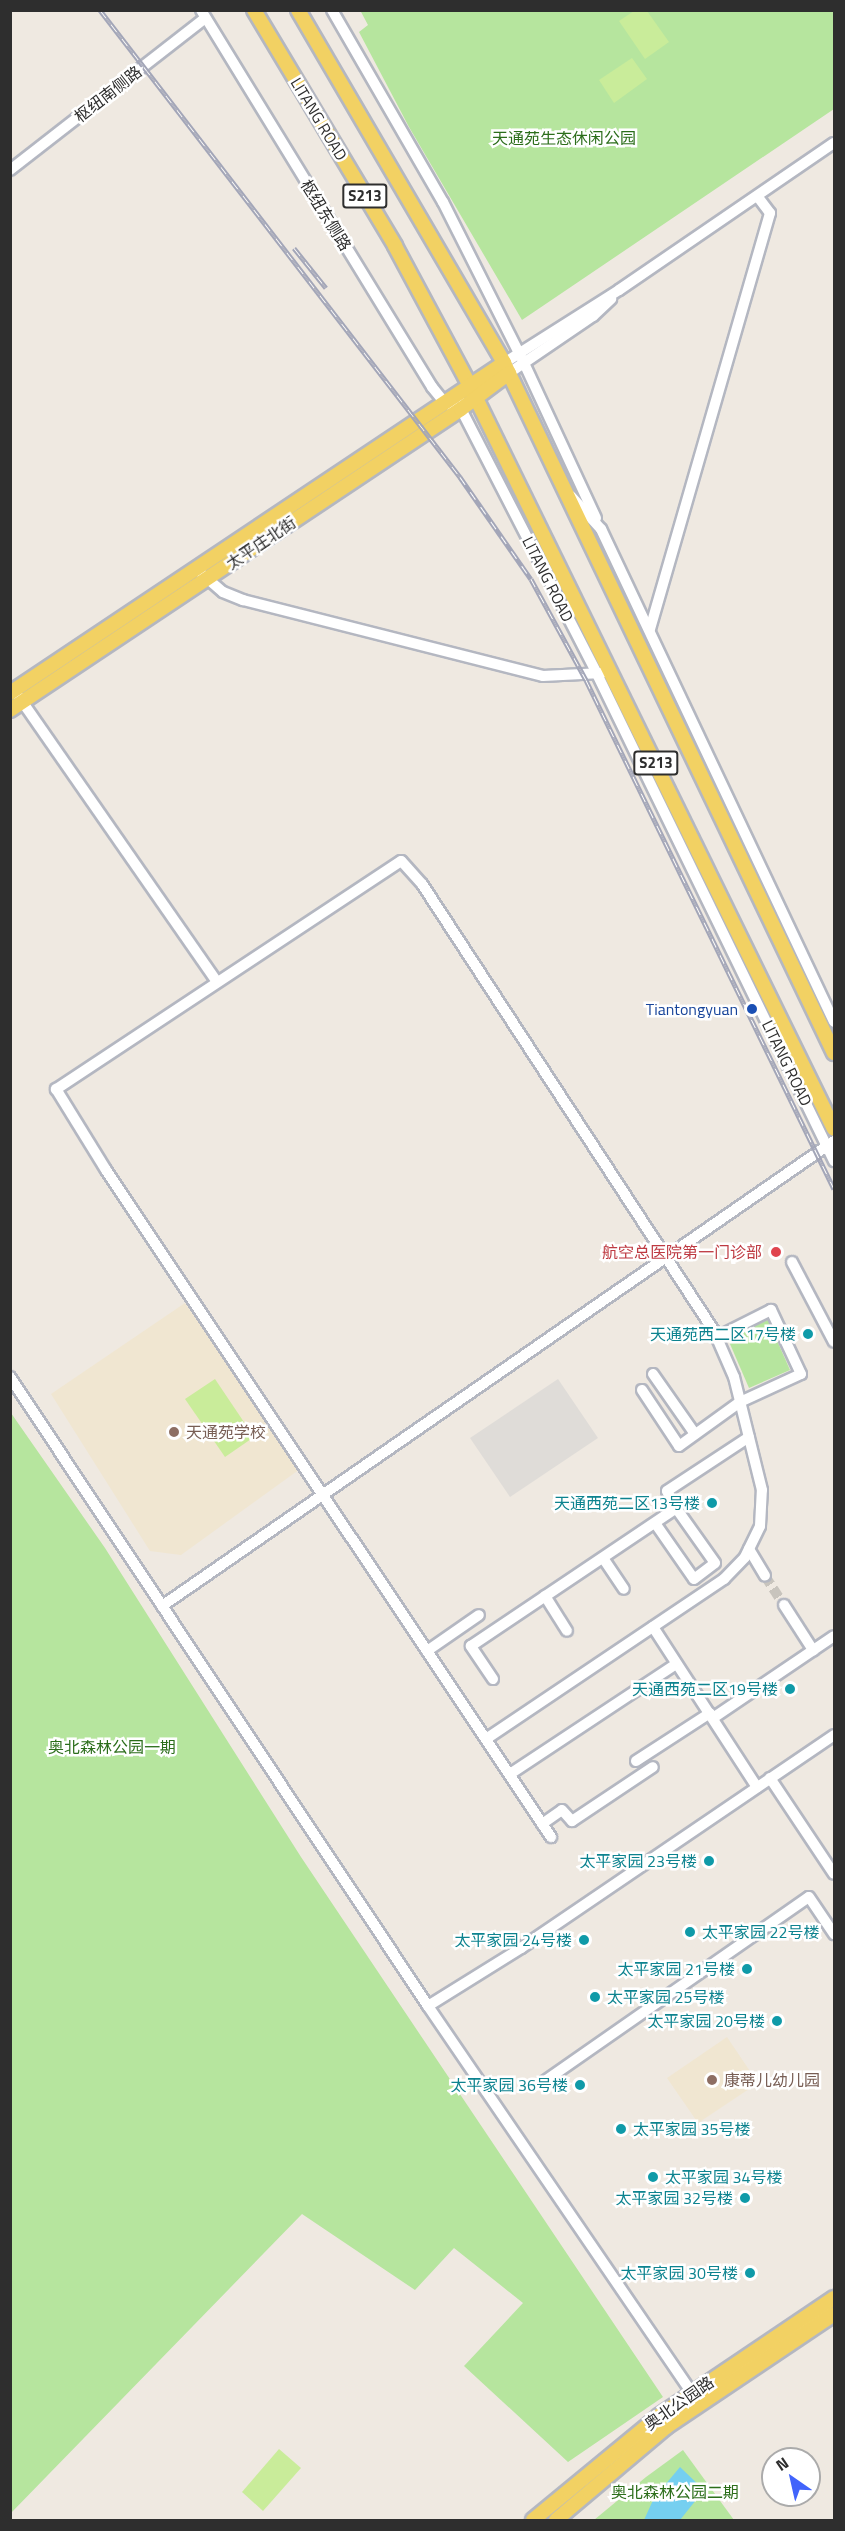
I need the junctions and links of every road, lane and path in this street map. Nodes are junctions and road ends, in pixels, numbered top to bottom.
1 (254, 10) edge
2 (297, 10) edge
3 (332, 10) edge
4 (203, 14) edge
5 (834, 142) edge
6 (10, 170) edge
7 (758, 196) junction
8 (522, 358) junction
9 (506, 368) junction
10 (472, 392) junction
11 (445, 403) junction
12 (460, 409) junction
13 (562, 486) junction
14 (601, 530) junction
15 (202, 574) junction
16 (650, 629) junction
17 (613, 671) junction
18 (597, 674) junction
19 (16, 695) edge
20 (10, 710) edge
21 (216, 980) junction
22 (834, 1022) edge
23 (834, 1053) edge
24 (834, 1129) edge
25 (831, 1143) edge
26 (834, 1161) edge
27 (669, 1256) junction
28 (792, 1262) dead end
29 (717, 1337) junction
30 (834, 1342) edge
31 (653, 1374) dead end
32 (10, 1377) edge
33 (642, 1390) dead end
34 (740, 1402) junction
35 (695, 1434) junction
36 (748, 1437) junction
37 (324, 1494) junction
38 (676, 1508) junction
39 (655, 1523) junction
40 (749, 1549) junction
41 (603, 1558) junction
42 (765, 1576) tunnel mouth
43 (624, 1589) dead end
44 (545, 1596) junction
45 (784, 1605) tunnel mouth
46 (162, 1606) junction
47 (479, 1616) dead end
48 (653, 1627) junction
49 (567, 1631) dead end
50 (834, 1636) edge
51 (813, 1650) junction
52 (427, 1651) junction
53 (676, 1664) junction
54 (493, 1679) dead end
55 (712, 1716) junction
56 (834, 1735) edge
57 (486, 1739) junction
58 (636, 1761) dead end
59 (653, 1767) dead end
60 (510, 1774) junction
61 (770, 1778) junction
62 (757, 1787) junction
63 (542, 1824) junction
64 (551, 1837) dead end
65 (834, 1874) edge
66 (834, 1934) edge
67 (428, 2006) junction
68 (542, 2083) dead end
69 (834, 2298) edge
70 (834, 2314) edge
71 (695, 2398) junction
72 (533, 2520) edge
73 (556, 2520) edge

1 - 10 main road, LITANG ROAD / S213
2 - 9 main road, S213
3 - 8 street
4 - 6 street, 枢纽南侧路
4 - 11 street, 枢纽东侧路
5 - 7 street
7 - 8 street
7 - 16 street
8 - 9 street
8 - 14 street
9 - 10 main road
9 - 13 main road, S213
10 - 11 main road, 太平庄北街
10 - 12 main road, 太平庄北街
10 - 17 main road, LITANG ROAD / S213
11 - 12 street
11 - 15 main road, 太平庄北街
12 - 15 main road, 太平庄北街
12 - 18 street, LITANG ROAD / S213
13 - 14 street, S213
13 - 23 main road, S213
14 - 16 street, S213
15 - 18 street
15 - 19 main road, 太平庄北街
16 - 22 street, S213
17 - 18 street
17 - 24 main road, LITANG ROAD / S213
18 - 25 street, LITANG ROAD / S213
19 - 20 main road, 太平庄北街
19 - 21 street
21 - 27 street
21 - 37 street
25 - 26 street, LITANG ROAD / S213
25 - 27 street
27 - 29 street
27 - 37 street
28 - 30 street
29 - 34 street
29 - 34 street
31 - 35 street
32 - 46 street
33 - 35 street
34 - 35 street
34 - 36 street
36 - 38 street
36 - 40 street
37 - 46 street
37 - 52 street
38 - 39 street
38 - 39 street
39 - 41 street
40 - 42 street
40 - 48 street
41 - 43 street
41 - 44 street
44 - 49 street
44 - 54 street
45 - 51 street
46 - 67 street
47 - 52 street
48 - 53 street
48 - 57 street
50 - 51 street
51 - 55 street
52 - 57 street
53 - 55 street
53 - 60 street
55 - 58 street
55 - 62 street
56 - 61 street
57 - 60 street
59 - 63 street
60 - 63 street
61 - 62 street
61 - 65 street
62 - 67 street
63 - 64 street
66 - 68 street
67 - 71 street
69 - 71 main road, 奥北公园路
70 - 71 main road
71 - 72 main road, 奥北公园路
71 - 73 main road

